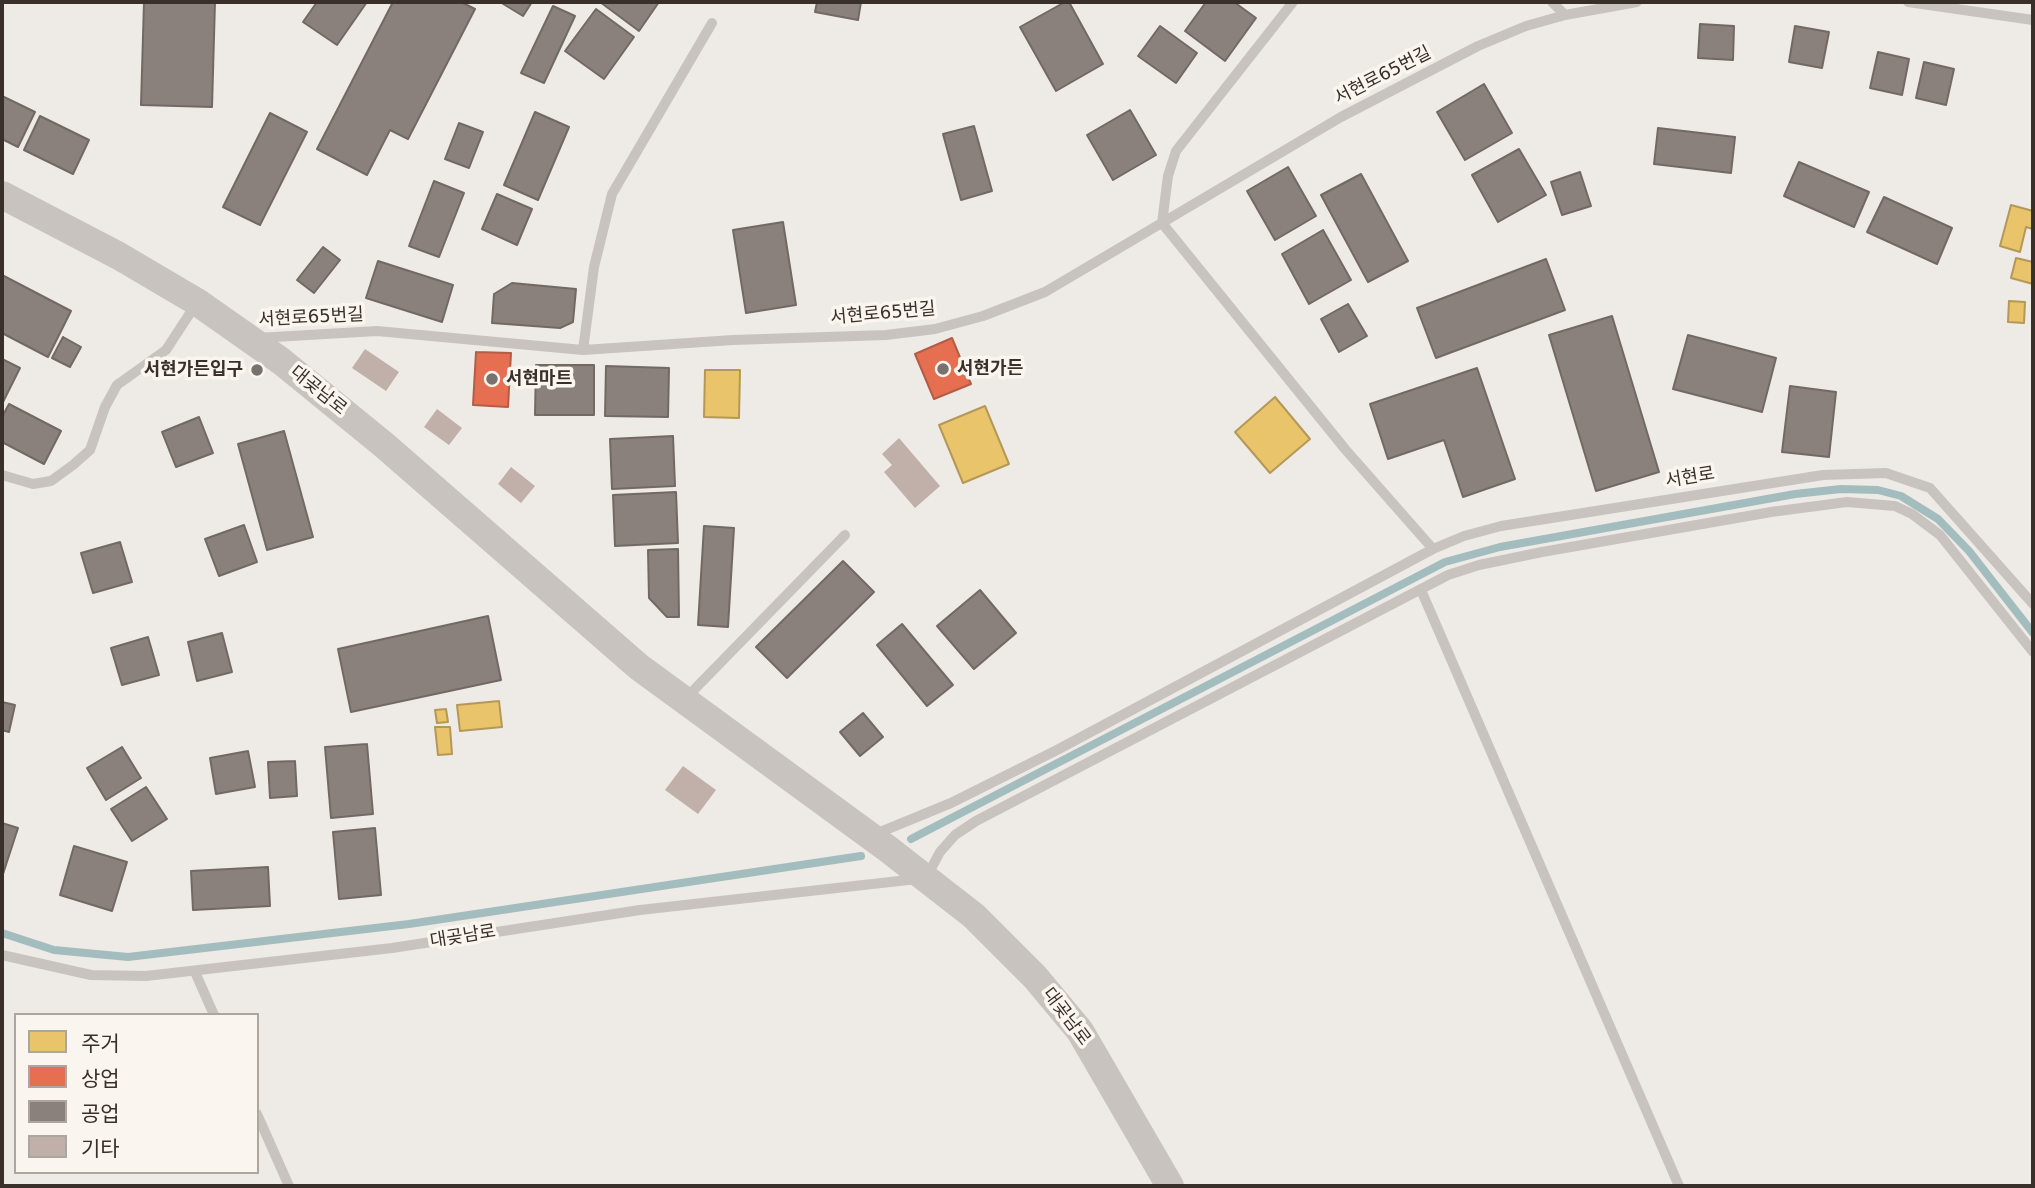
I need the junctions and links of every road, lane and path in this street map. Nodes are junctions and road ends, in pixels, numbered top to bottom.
1 (1293, 2) edge
2 (1552, 2) edge
3 (1637, 2) edge
4 (1908, 2) edge
5 (1565, 15) junction
6 (2033, 20) edge
7 (712, 23) dead end
8 (2, 195) edge
9 (1162, 223) junction
10 (197, 302) junction
11 (250, 339) junction
12 (583, 350) junction
13 (2, 475) edge
14 (845, 536) dead end
15 (1433, 549) junction
16 (1421, 590) junction
17 (2033, 604) edge
18 (2033, 652) edge
19 (685, 699) junction
20 (870, 836) junction
21 (926, 878) junction
22 (2, 955) edge
23 (195, 972) junction
24 (213, 1013) edge
25 (259, 1118) edge
26 (289, 1186) edge
27 (1170, 1186) edge
28 (1679, 1186) edge

1 - 9 lane
2 - 5 lane
3 - 5 lane, 서현로65번길
4 - 6 lane
5 - 9 lane, 서현로65번길
7 - 12 lane
8 - 10 street, 대곶남로
9 - 12 lane, 서현로65번길
9 - 15 lane
10 - 11 street, 대곶남로
10 - 13 lane
11 - 12 lane, 서현로65번길
11 - 19 street, 대곶남로
14 - 19 lane
15 - 17 lane, 서현로
15 - 20 lane, 서현로
16 - 18 lane
16 - 21 lane
16 - 28 lane
19 - 20 street, 대곶남로
20 - 21 street, 대곶남로
21 - 23 lane, 대곶남로
21 - 27 street, 대곶남로
22 - 23 lane, 대곶남로
23 - 24 lane
25 - 26 lane

